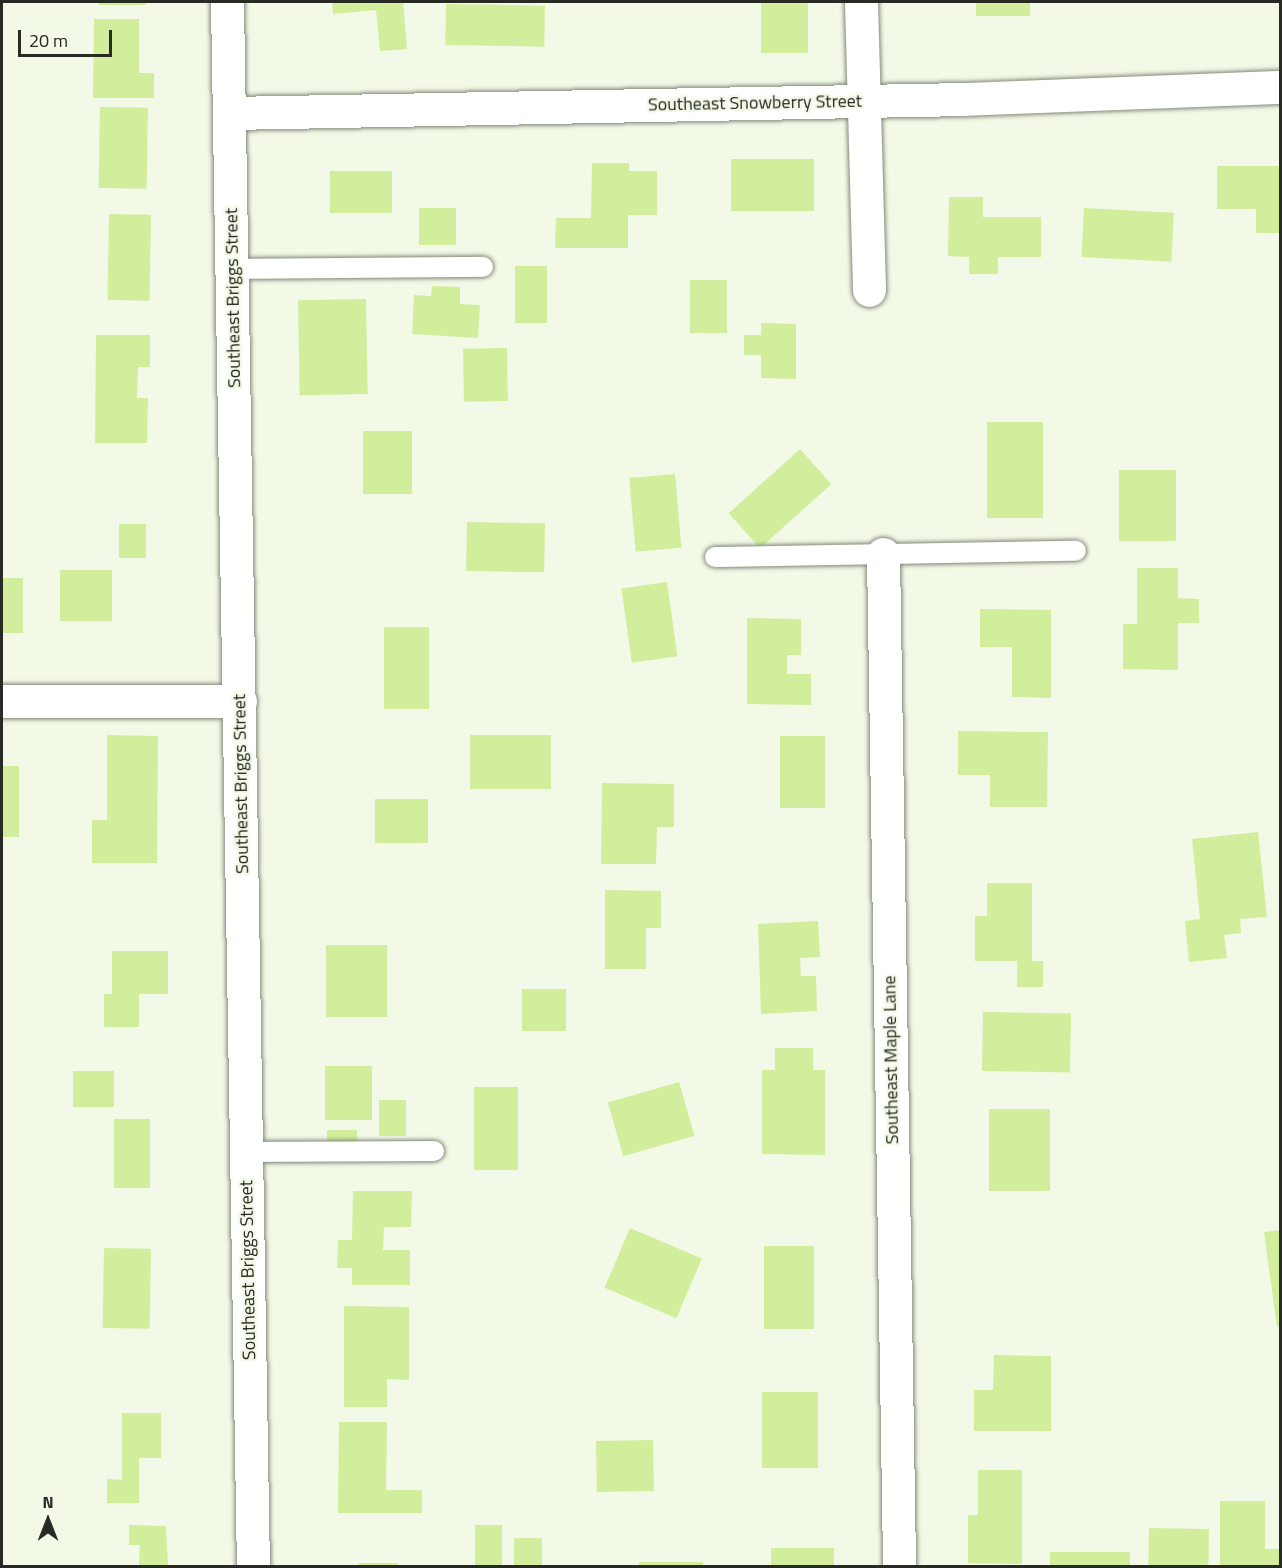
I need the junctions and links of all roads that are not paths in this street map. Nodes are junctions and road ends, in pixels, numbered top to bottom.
1 (227, 2) edge
2 (861, 2) edge
3 (1281, 87) edge
4 (866, 101) junction
5 (230, 113) junction
6 (483, 267) dead end
7 (232, 269) junction
8 (869, 290) dead end
9 (1076, 551) dead end
10 (883, 554) junction
11 (715, 558) dead end
12 (2, 702) edge
13 (240, 702) junction
14 (434, 1151) dead end
15 (247, 1152) junction
16 (253, 1566) edge
17 (899, 1566) edge

1 - 5 street, Southeast Briggs Street
2 - 4 street
3 - 4 street, Southeast Snowberry Street
4 - 5 street, Southeast Snowberry Street
4 - 8 street
5 - 7 street, Southeast Briggs Street
6 - 7 lane
7 - 13 street, Southeast Briggs Street
9 - 10 lane
10 - 11 lane
10 - 17 street, Southeast Maple Lane
12 - 13 street
13 - 15 street, Southeast Briggs Street
14 - 15 lane
15 - 16 street, Southeast Briggs Street

